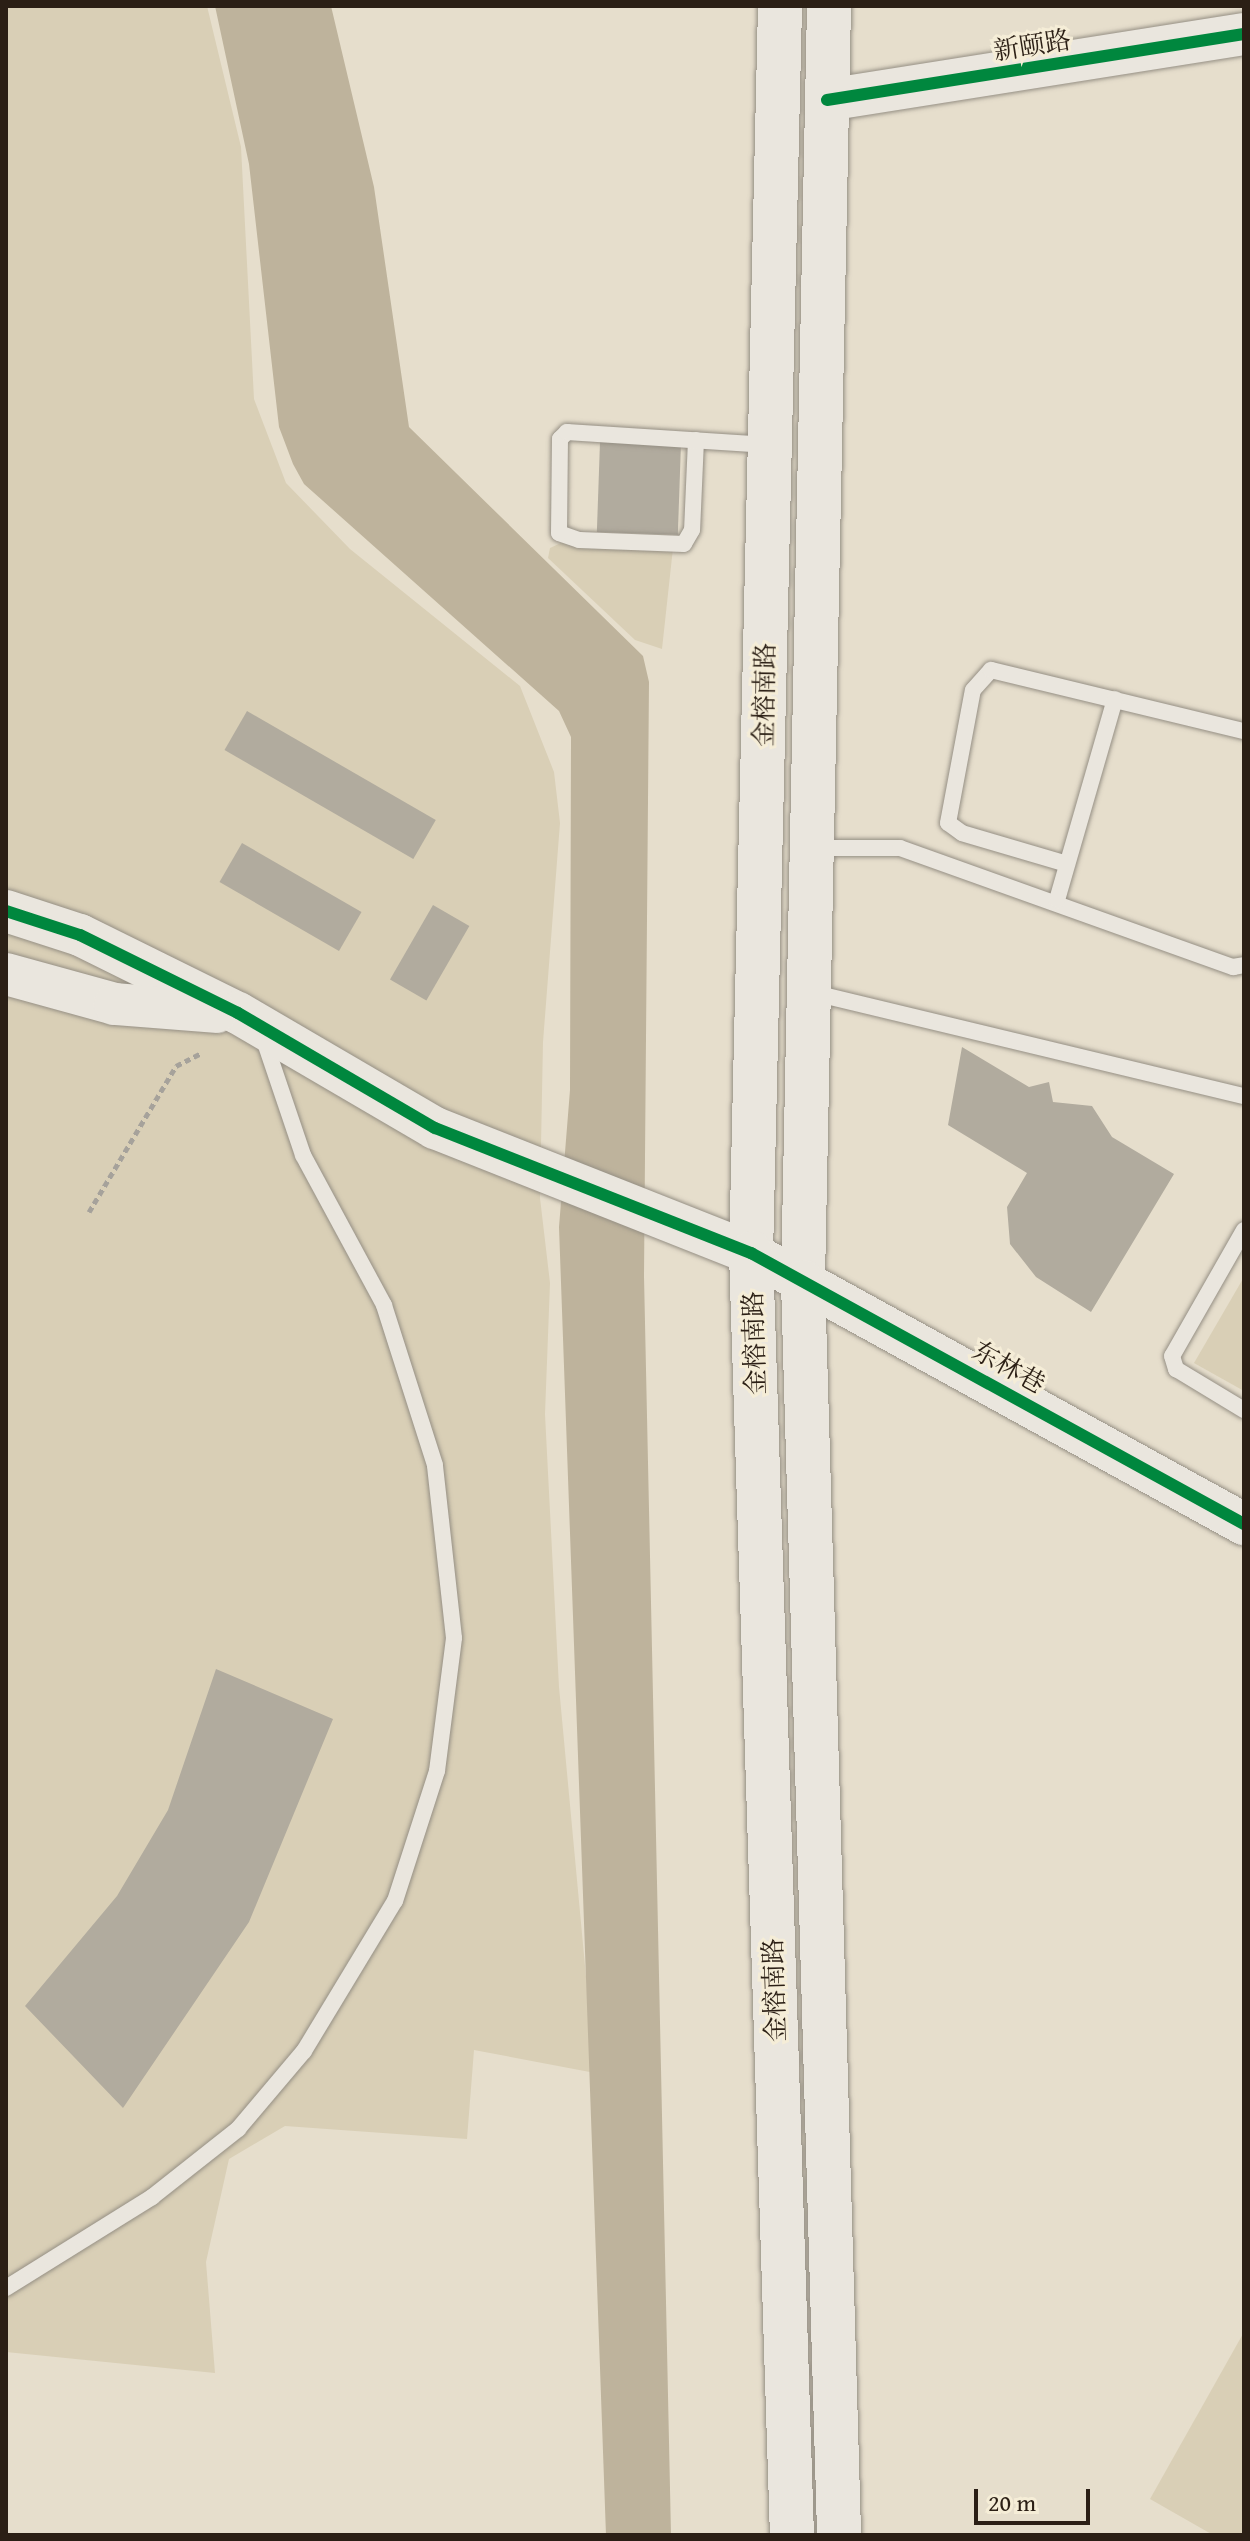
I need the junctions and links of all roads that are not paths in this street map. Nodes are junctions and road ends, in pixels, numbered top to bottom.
1 (780, 6) edge
2 (829, 6) edge
3 (1244, 34) edge
4 (827, 100) junction
5 (696, 440) junction
6 (770, 445) junction
7 (1115, 699) junction
8 (1244, 731) edge
9 (813, 848) junction
10 (1067, 864) junction
11 (1057, 900) junction
12 (6, 911) edge
13 (1244, 965) edge
14 (6, 974) edge
15 (810, 992) junction
16 (249, 1020) junction
17 (1244, 1096) edge
18 (1244, 1230) edge
19 (751, 1253) junction
20 (803, 1282) junction
21 (1244, 1410) edge
22 (1244, 1524) edge
23 (6, 2288) edge
24 (792, 2535) edge
25 (839, 2535) edge

1 - 6 main road, 金榕南路
2 - 4 main road, 金榕南路
3 - 4 street, 新颐路
4 - 9 main road, 金榕南路
5 - 5 lane
5 - 6 lane
6 - 19 main road, 金榕南路
7 - 8 lane
7 - 10 lane
7 - 10 lane
9 - 11 lane
9 - 15 main road, 金榕南路
10 - 11 lane
11 - 13 lane
12 - 16 street, 东林巷
14 - 16 street
15 - 17 lane
15 - 20 main road, 金榕南路
16 - 19 street, 东林巷
16 - 23 lane
18 - 21 lane
19 - 20 street, 东林巷
19 - 24 main road, 金榕南路
20 - 22 street, 东林巷
20 - 25 main road, 金榕南路

